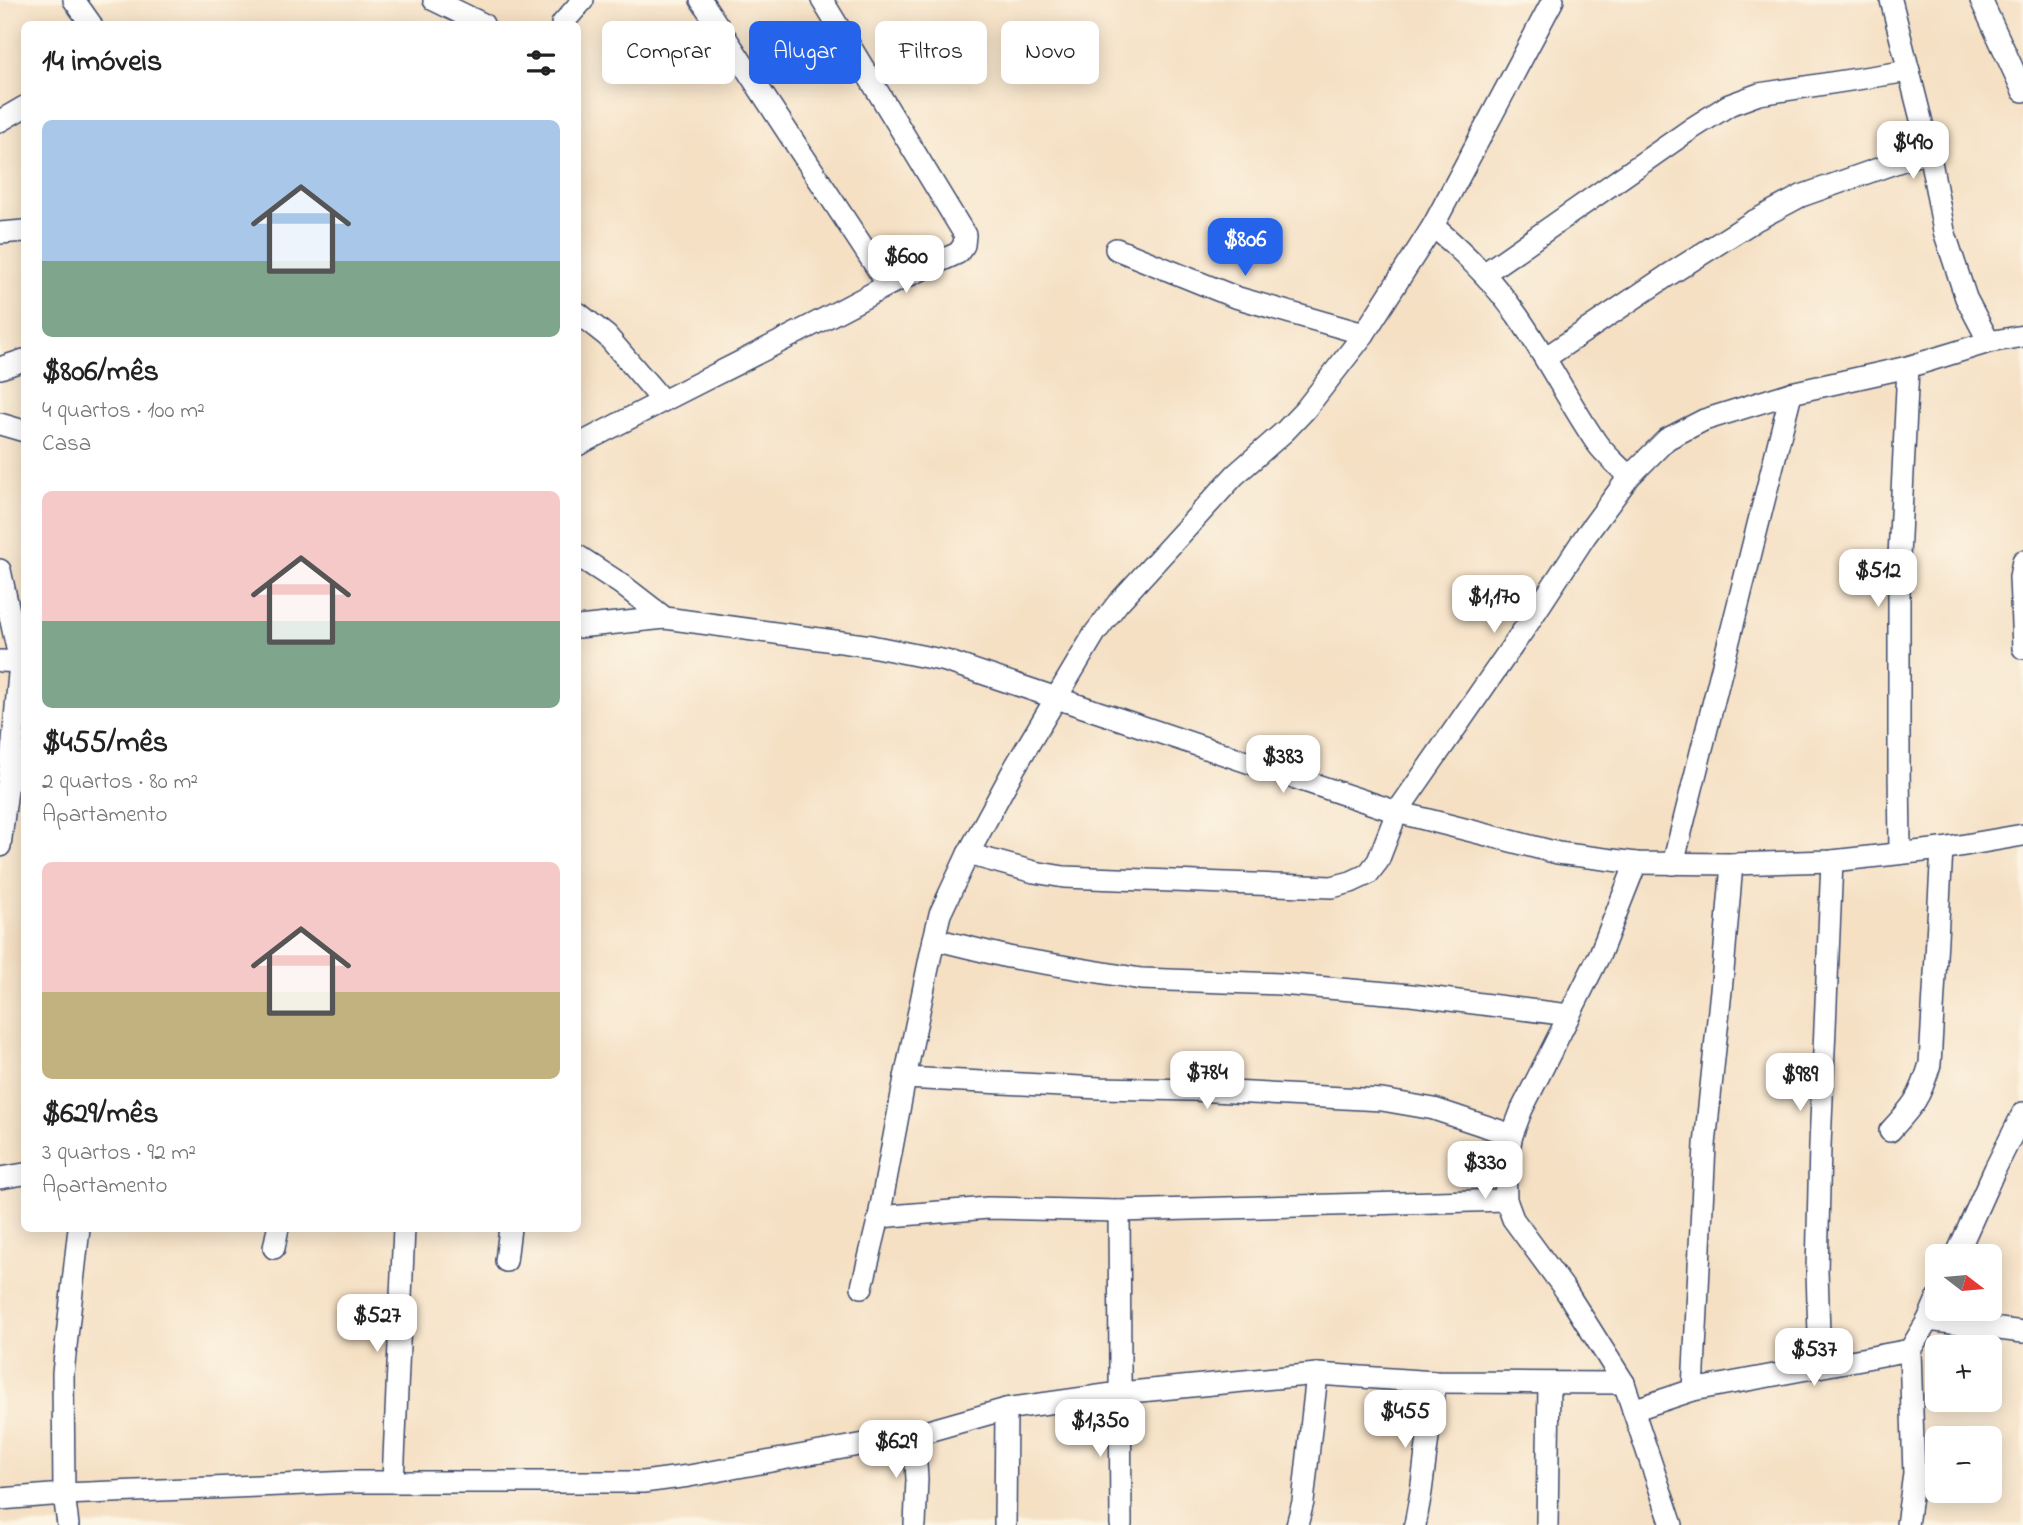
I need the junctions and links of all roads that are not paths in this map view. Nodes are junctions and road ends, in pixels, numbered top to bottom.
1 (74, 0) edge
2 (433, 0) edge
3 (583, 0) edge
4 (701, 0) edge
5 (822, 0) edge
6 (1553, 0) edge
7 (1891, 0) edge
8 (1981, 0) edge
9 (89, 21) edge
10 (478, 21) edge
11 (565, 21) edge
12 (1909, 71) junction
13 (2023, 91) edge
14 (21, 109) edge
15 (0, 121) edge
16 (1929, 151) junction
17 (1433, 226) junction
18 (21, 231) edge
19 (0, 233) edge
20 (1116, 250) dead end
21 (1485, 273) junction
22 (888, 285) junction
23 (581, 315) edge
24 (1364, 334) junction
25 (2023, 336) edge
26 (1989, 342) junction
27 (1545, 358) junction
28 (21, 361) edge
29 (1908, 367) junction
30 (0, 368) edge
31 (1791, 393) junction
32 (662, 400) junction
33 (0, 424) edge
34 (21, 430) edge
35 (581, 444) edge
36 (1629, 477) junction
37 (581, 558) edge
38 (2023, 561) edge
39 (0, 570) edge
40 (665, 618) junction
41 (581, 627) edge
42 (2023, 648) edge
43 (15, 662) edge
44 (1055, 699) junction
45 (3, 808) edge
46 (1397, 812) junction
47 (2023, 835) edge
48 (0, 846) edge
49 (1942, 849) junction
50 (1900, 852) junction
51 (968, 854) junction
52 (1832, 861) junction
53 (1636, 863) junction
54 (1673, 864) junction
55 (1732, 864) junction
56 (934, 939) junction
57 (1569, 1015) junction
58 (905, 1078) junction
59 (2023, 1113) edge
60 (1890, 1131) dead end
61 (1512, 1135) junction
62 (21, 1174) edge
63 (0, 1178) edge
64 (1506, 1200) junction
65 (1119, 1211) junction
66 (879, 1217) junction
67 (79, 1232) edge
68 (404, 1232) edge
69 (510, 1232) edge
70 (1961, 1244) edge
71 (506, 1261) dead end
72 (862, 1287) dead end
73 (1927, 1321) edge
74 (1936, 1321) edge
75 (2023, 1332) edge
76 (1910, 1350) junction
77 (1820, 1366) junction
78 (1317, 1374) junction
79 (1435, 1382) junction
80 (1624, 1383) junction
81 (1549, 1384) junction
82 (1693, 1390) junction
83 (1120, 1393) junction
84 (1006, 1409) junction
85 (1633, 1409) junction
86 (914, 1435) junction
87 (393, 1482) junction
88 (64, 1494) junction
89 (0, 1499) edge
90 (68, 1525) edge
91 (915, 1525) edge
92 (1005, 1525) edge
93 (1121, 1525) edge
94 (1297, 1525) edge
95 (1415, 1525) edge
96 (1547, 1525) edge
97 (1672, 1525) edge
98 (1907, 1525) edge

1 - 9 street
2 - 10 street
3 - 11 street
4 - 22 street
5 - 22 street
6 - 17 street
7 - 12 street
8 - 13 street
12 - 16 street
12 - 21 street
14 - 15 street
16 - 26 street
16 - 27 street
17 - 21 street
17 - 24 street
18 - 19 street
20 - 24 street
21 - 27 street
22 - 32 street
23 - 32 street
24 - 44 street
25 - 26 street
26 - 29 street
27 - 36 street
28 - 30 street
29 - 31 street
29 - 50 street
31 - 36 street
31 - 54 street
32 - 35 street
33 - 34 street
36 - 46 street
37 - 40 street
38 - 42 street
39 - 43 street
40 - 41 street
40 - 44 street
43 - 45 street
44 - 46 street
44 - 51 street
45 - 48 street
46 - 51 street
46 - 53 street
47 - 49 street
49 - 50 street
49 - 60 street
50 - 52 street
51 - 56 street
52 - 55 street
52 - 77 street
53 - 54 street
53 - 57 street
54 - 55 street
55 - 82 street
56 - 57 street
56 - 58 street
57 - 61 street
58 - 61 street
58 - 66 street
59 - 70 street
61 - 64 street
62 - 63 street
64 - 65 street
64 - 80 street
65 - 66 street
65 - 83 street
66 - 72 street
67 - 88 street
68 - 87 street
69 - 71 street
73 - 76 street
74 - 75 street
76 - 77 street
76 - 98 street
77 - 82 street
78 - 79 street
78 - 83 street
78 - 94 street
79 - 81 street
79 - 95 street
80 - 81 street
80 - 85 street
81 - 96 street
82 - 85 street
83 - 84 street
83 - 93 street
84 - 86 street
84 - 92 street
85 - 97 street
86 - 87 street
86 - 91 street
87 - 88 street
88 - 89 street
88 - 90 street

